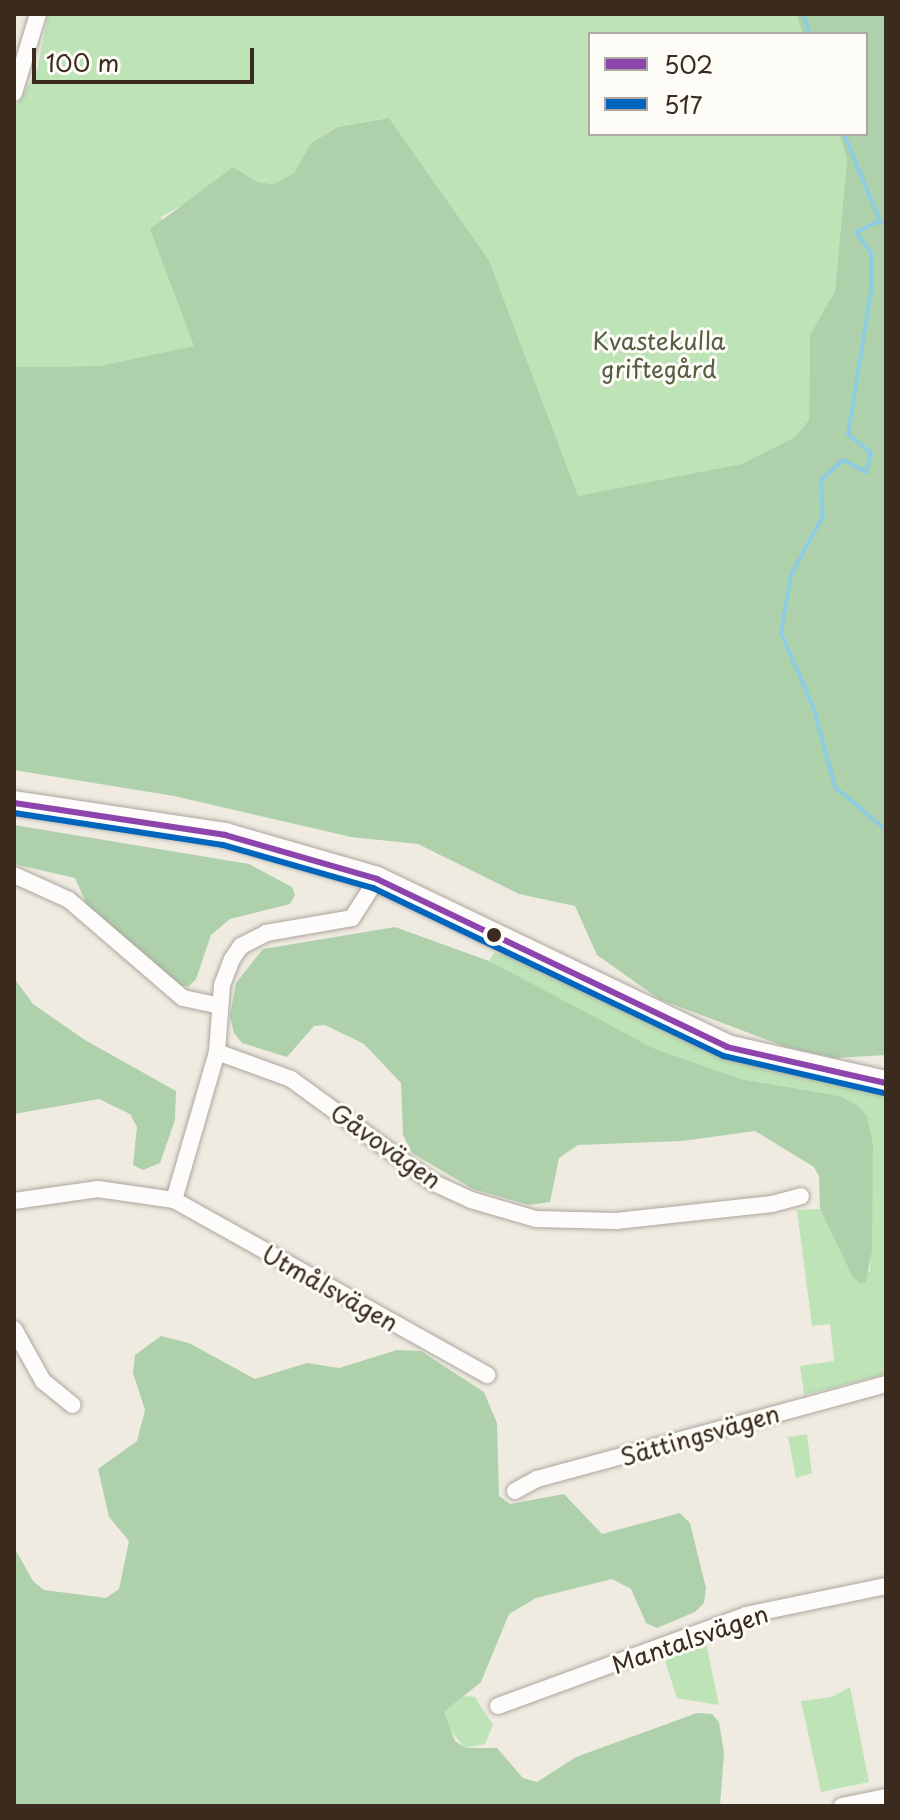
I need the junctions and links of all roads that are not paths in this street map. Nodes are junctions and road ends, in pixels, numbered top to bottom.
1 (38, 14) edge
2 (14, 93) edge
3 (14, 803) edge
4 (14, 875) edge
5 (377, 879) junction
6 (220, 1006) junction
7 (217, 1052) junction
8 (886, 1083) edge
9 (801, 1196) dead end
10 (174, 1200) junction
11 (14, 1201) edge
12 (14, 1329) edge
13 (487, 1375) dead end
14 (886, 1384) edge
15 (73, 1405) dead end
16 (515, 1491) dead end
17 (886, 1586) edge
18 (498, 1706) dead end
19 (886, 1797) edge
20 (842, 1806) edge

1 - 2 street
3 - 5 street
4 - 6 street
5 - 6 street
5 - 8 street
6 - 7 street
7 - 9 street, Gåvovägen
7 - 10 street
10 - 11 street
10 - 13 street, Utmålsvägen
12 - 15 street
14 - 16 street, Sättingsvägen
17 - 18 street, Mantalsvägen
19 - 20 street

